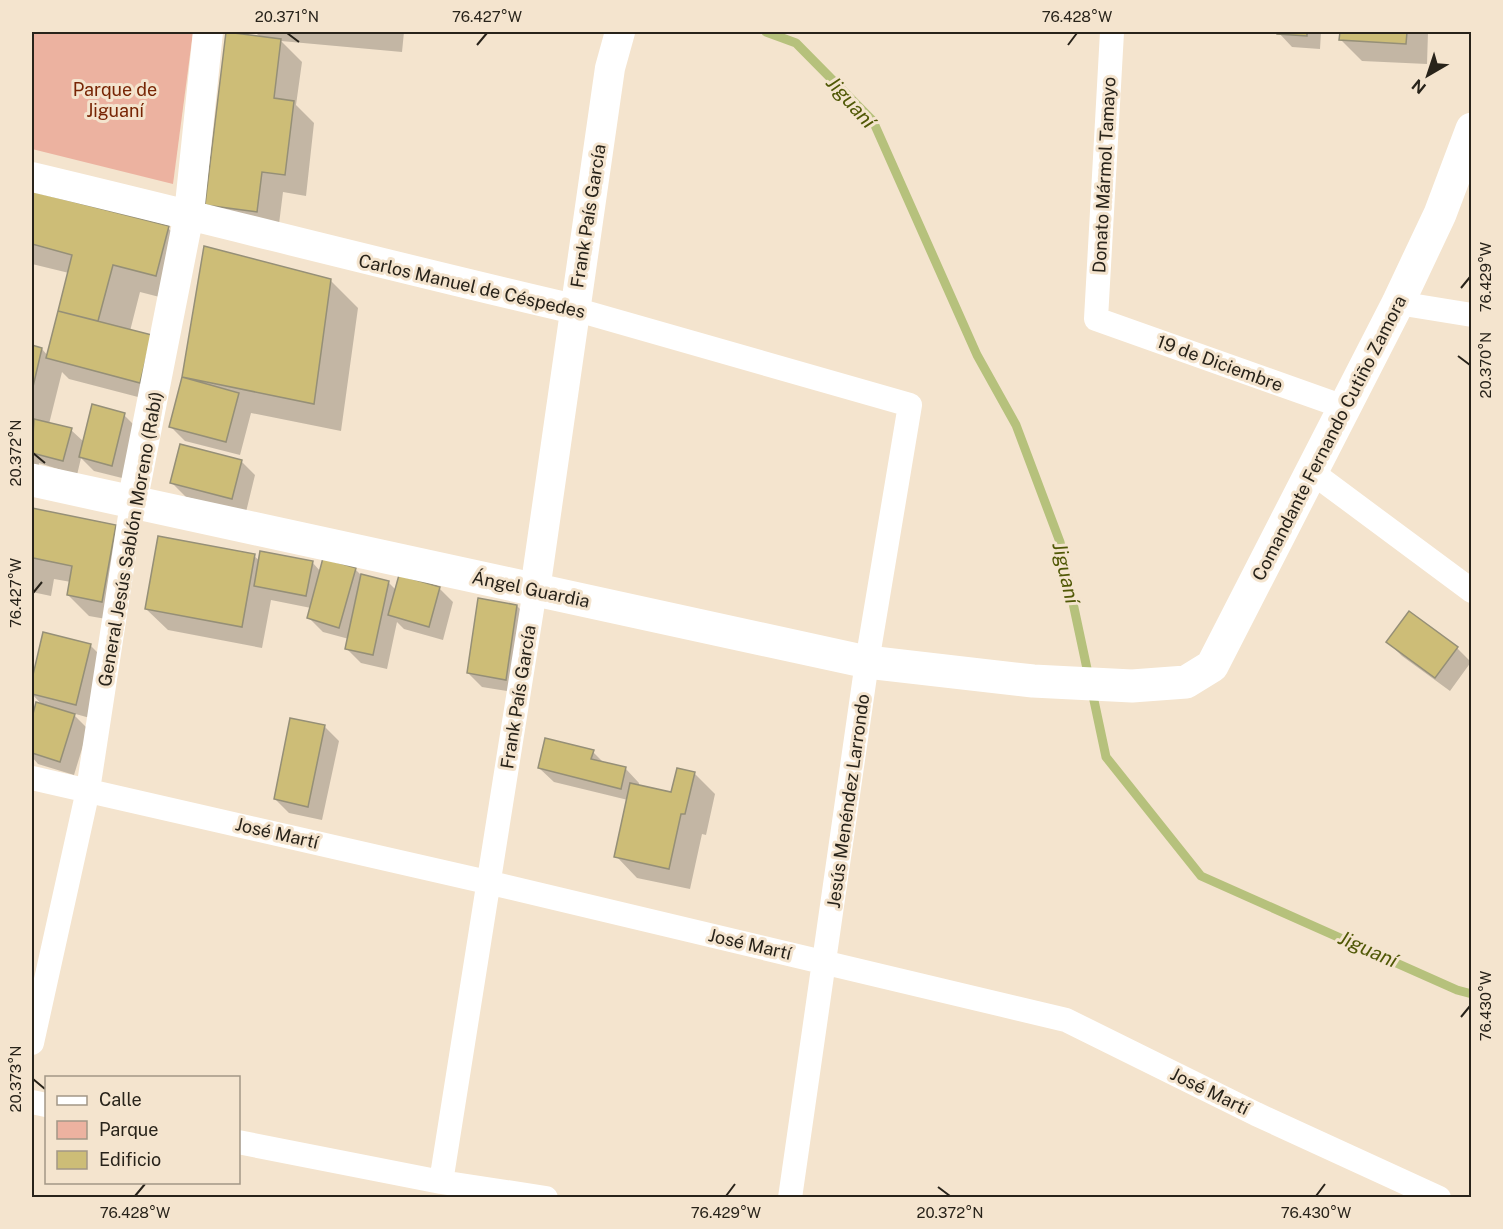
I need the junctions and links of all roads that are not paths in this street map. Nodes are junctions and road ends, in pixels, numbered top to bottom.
1 (208, 32) edge
2 (620, 32) edge
3 (1112, 32) edge
4 (1472, 129) edge
5 (32, 177) edge
6 (189, 214) junction
7 (1398, 303) junction
8 (574, 309) junction
9 (1472, 315) edge
10 (1096, 320) joint
11 (910, 405) joint
12 (1344, 407) junction
13 (1313, 473) junction
14 (32, 480) edge
15 (132, 503) junction
16 (535, 590) junction
17 (1472, 591) edge
18 (867, 662) junction
19 (1033, 681) joint
20 (32, 778) edge
21 (88, 790) junction
22 (487, 882) junction
23 (825, 962) junction
24 (32, 1043) edge
25 (240, 1142) edge
26 (441, 1182) junction
27 (514, 1195) edge
28 (546, 1197) edge
29 (789, 1197) edge
30 (1439, 1197) edge

1 - 6 street, General Jesús Sablón Moreno (Rabí)
2 - 8 street, Frank País García
3 - 10 street, Donato Mármol Tamayo
4 - 7 main road, Comandante Fernando Cutiño Zamora
5 - 6 street, Carlos Manuel de Céspedes
6 - 8 street, Carlos Manuel de Céspedes
6 - 15 street, General Jesús Sablón Moreno (Rabí)
7 - 9 street
7 - 12 main road, Comandante Fernando Cutiño Zamora
8 - 11 street, Carlos Manuel de Céspedes
8 - 16 street, Frank País García
10 - 12 street, 19 de Diciembre
11 - 18 street, Jesús Menéndez Larrondo
12 - 13 main road, Comandante Fernando Cutiño Zamora
13 - 17 street
13 - 19 main road, Comandante Fernando Cutiño Zamora
14 - 15 main road, Ángel Guardia
15 - 16 main road, Ángel Guardia
15 - 21 street, General Jesús Sablón Moreno (Rabí)
16 - 18 main road, Ángel Guardia
16 - 22 street, Frank País García
18 - 19 main road, Ángel Guardia
18 - 23 street, Jesús Menéndez Larrondo
20 - 21 street, José Martí
21 - 22 street, José Martí
21 - 24 street, General Jesús Sablón Moreno (Rabí)
22 - 23 street, José Martí
22 - 26 street, Frank País García
23 - 29 street, Jesús Menéndez Larrondo
23 - 30 street, José Martí
25 - 26 street
26 - 27 street
27 - 28 street

